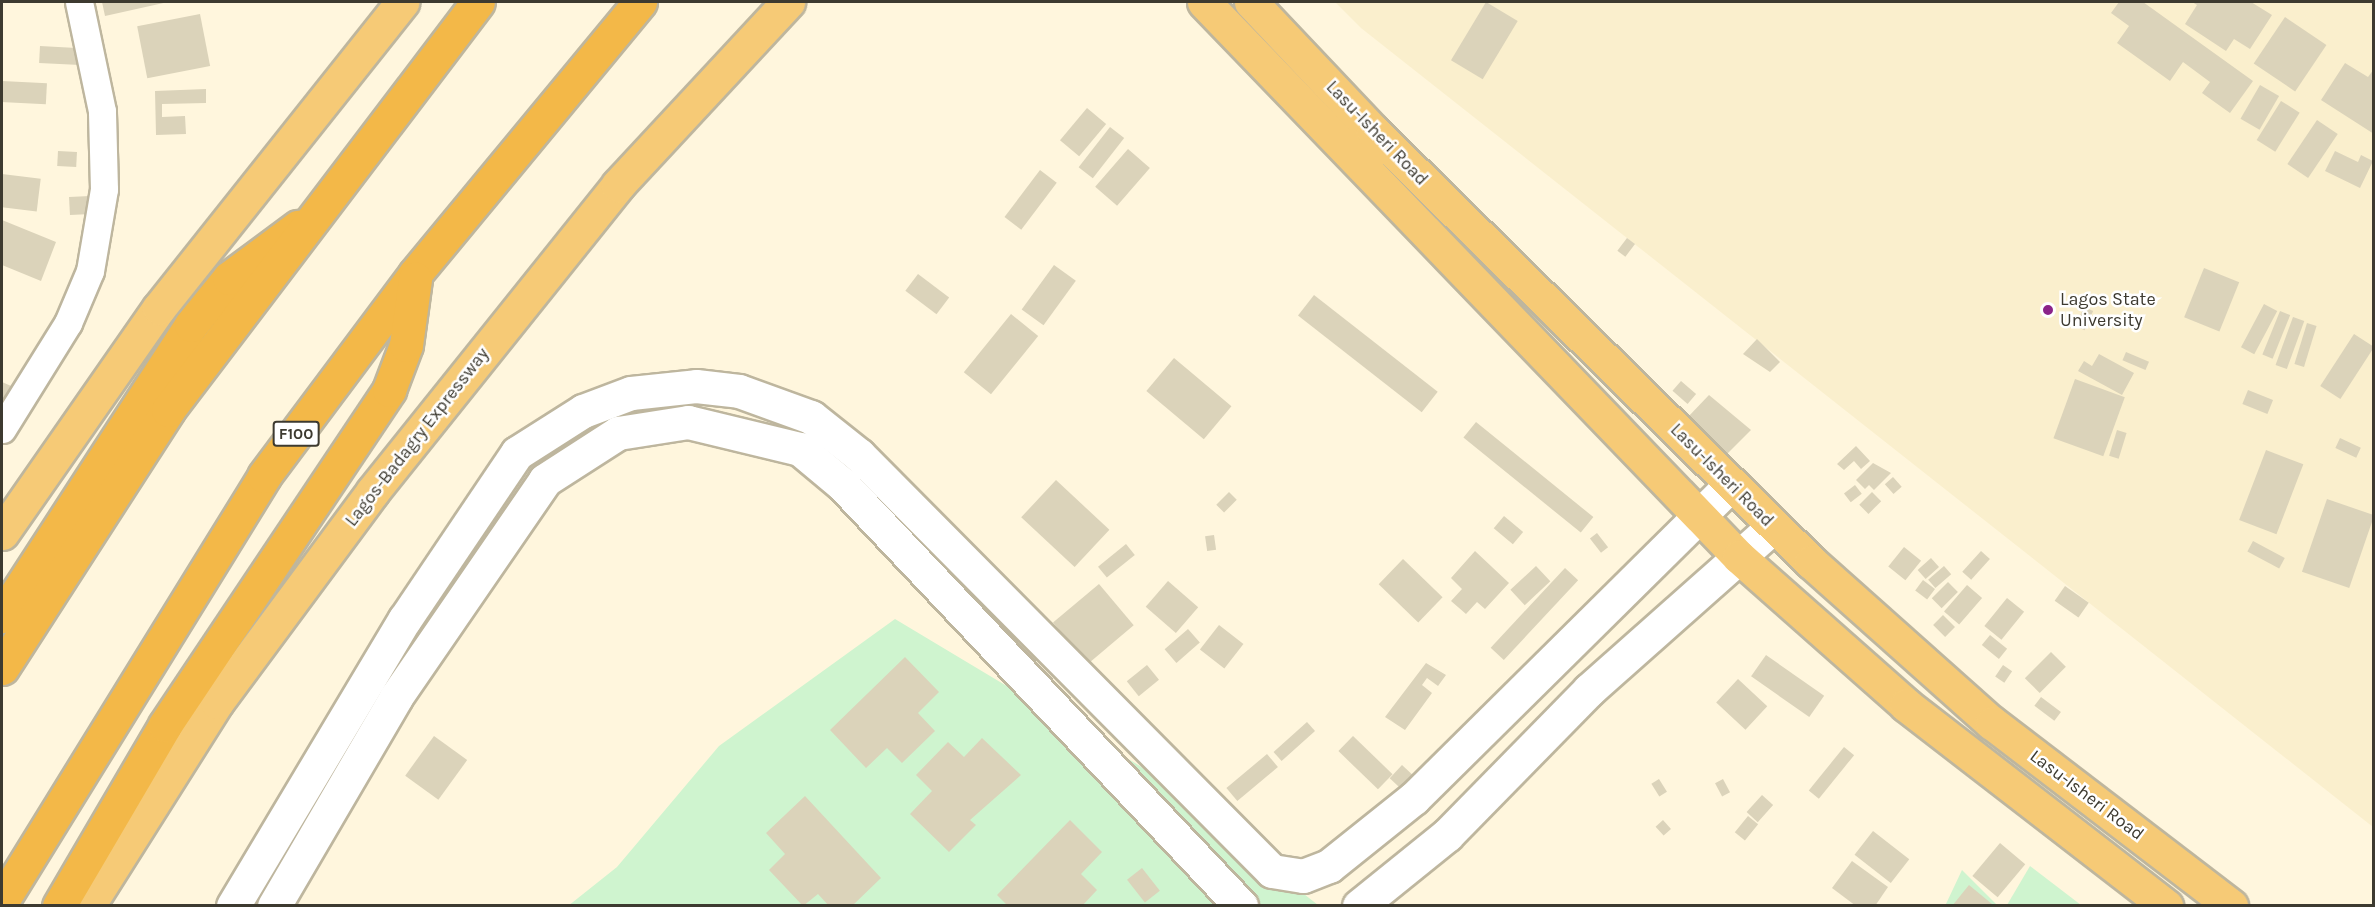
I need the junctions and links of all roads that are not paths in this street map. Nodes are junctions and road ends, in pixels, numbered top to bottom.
1 (79, 2) edge
2 (402, 2) edge
3 (478, 2) edge
4 (640, 2) edge
5 (788, 2) edge
6 (1204, 2) edge
7 (1251, 2) edge
8 (315, 217) junction
9 (415, 274) junction
10 (2, 429) edge
11 (1731, 484) junction
12 (1697, 516) junction
13 (1774, 526) junction
14 (2, 533) edge
15 (1739, 556) junction
16 (2, 616) edge
17 (2, 668) edge
18 (2, 901) edge
19 (59, 906) edge
20 (88, 906) edge
21 (233, 906) edge
22 (273, 906) edge
23 (1241, 906) edge
24 (1359, 906) edge
25 (2166, 906) edge
26 (2231, 906) edge

1 - 10 street
2 - 14 main road
3 - 8 highway
4 - 9 highway, F100
5 - 20 main road, Lagos-Badagry Expressway
6 - 12 main road, Lasu-Isheri Road
7 - 11 main road, Lasu-Isheri Road
8 - 16 highway
8 - 17 highway
9 - 18 highway, F100
9 - 19 highway
11 - 12 main road
11 - 13 main road, Lasu-Isheri Road
12 - 15 main road, Lasu-Isheri Road
12 - 21 main road
13 - 15 main road
13 - 26 main road, Lasu-Isheri Road
15 - 24 main road
15 - 25 main road, Lasu-Isheri Road
22 - 23 main road

